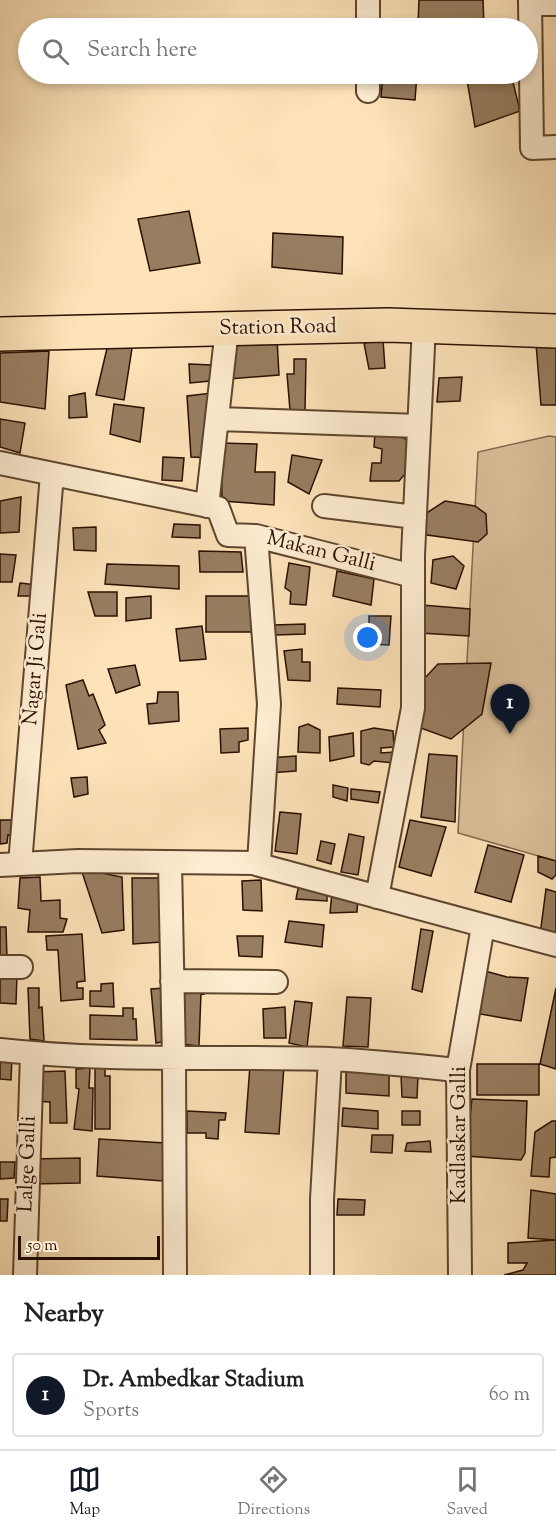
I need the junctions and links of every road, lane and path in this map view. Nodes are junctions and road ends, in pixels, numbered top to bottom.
1 (368, 0) edge
2 (530, 2) edge
3 (556, 4) edge
4 (368, 18) edge
5 (530, 18) edge
6 (531, 84) edge
7 (556, 147) edge
8 (424, 327) junction
9 (228, 329) junction
10 (556, 331) edge
11 (0, 334) edge
12 (217, 419) junction
13 (419, 426) junction
14 (0, 463) edge
15 (52, 474) junction
16 (207, 506) junction
17 (324, 507) dead end
18 (415, 518) junction
19 (256, 536) junction
20 (413, 576) junction
21 (170, 863) junction
22 (259, 863) junction
23 (10, 864) edge
24 (377, 897) junction
25 (483, 926) junction
26 (556, 945) edge
27 (172, 981) junction
28 (276, 982) dead end
29 (0, 1050) edge
30 (32, 1054) junction
31 (174, 1059) junction
32 (330, 1059) junction
33 (458, 1070) junction
34 (25, 1275) edge
35 (176, 1275) edge
36 (322, 1275) edge
37 (460, 1275) edge

1 - 4 street
2 - 3 street
2 - 5 street
6 - 7 street
8 - 9 highway, Station Road
8 - 10 highway, Station Road
8 - 13 street
9 - 11 highway, Station Road
9 - 12 street
12 - 13 street
12 - 16 street
13 - 18 street
14 - 15 street
15 - 16 street
15 - 23 street, Nagar Ji Gali
16 - 19 street, Makan Galli
17 - 18 street
18 - 20 street
19 - 20 street, Makan Galli
19 - 22 street
20 - 24 street
21 - 22 street
21 - 23 street
21 - 27 street
22 - 24 street
24 - 25 street
25 - 26 street
25 - 33 street, Kadlaskar Galli
27 - 28 street
27 - 31 street
29 - 30 street
30 - 31 street
30 - 34 street, Lalge Galli
31 - 32 street
31 - 35 street
32 - 33 street
32 - 36 street
33 - 37 street, Kadlaskar Galli

